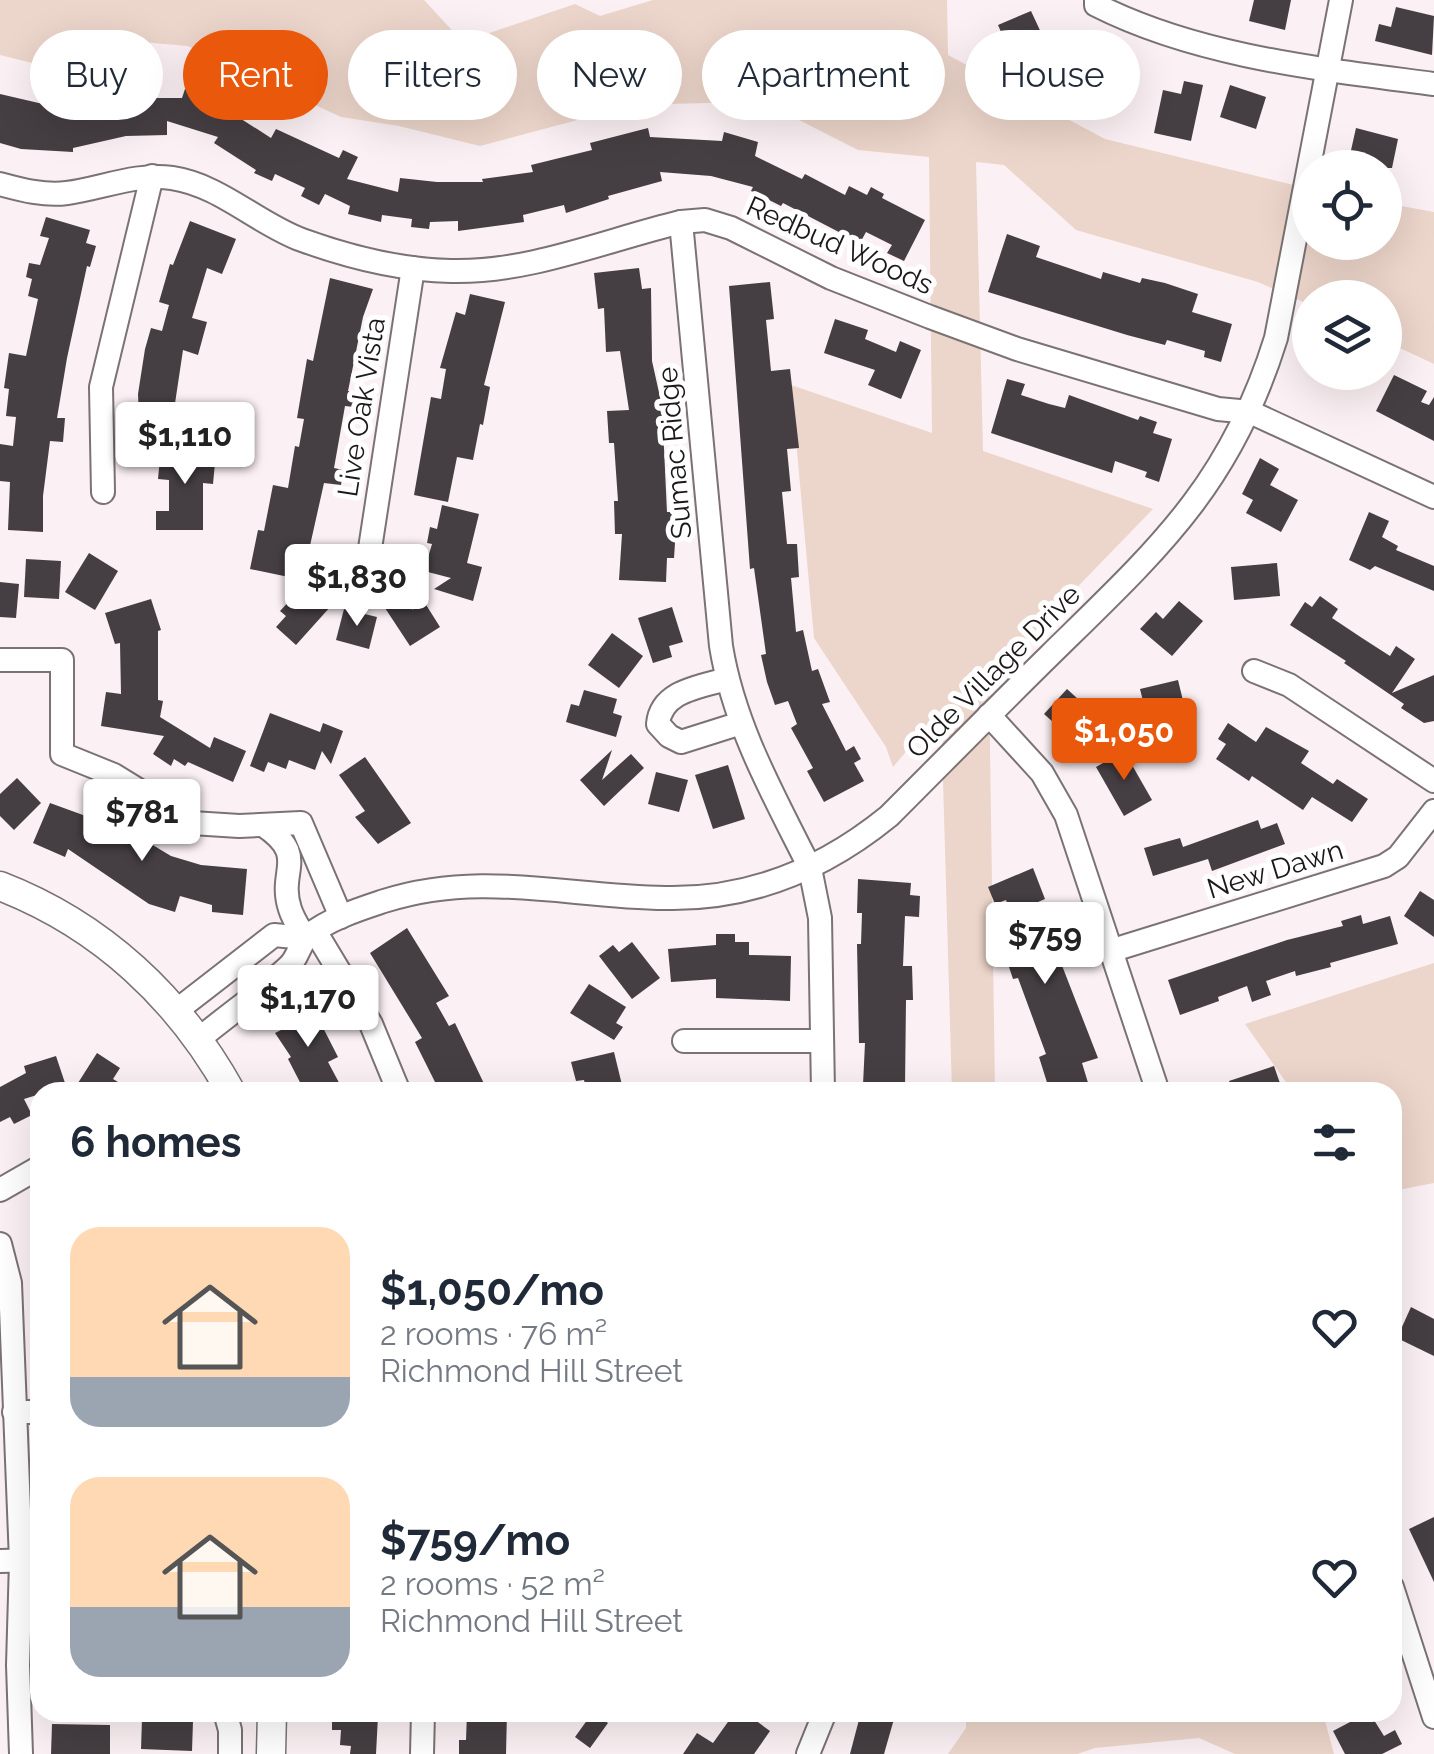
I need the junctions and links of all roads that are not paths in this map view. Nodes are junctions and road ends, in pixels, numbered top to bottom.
1 (1096, 0) edge
2 (1341, 0) edge
3 (1327, 70) junction
4 (1434, 84) edge
5 (152, 176) junction
6 (0, 184) edge
7 (681, 222) junction
8 (413, 268) junction
9 (1250, 412) junction
10 (103, 492) dead end
11 (1434, 497) edge
12 (369, 555) dead end
13 (0, 660) edge
14 (1254, 671) dead end
15 (726, 679) junction
16 (989, 716) junction
17 (741, 723) junction
18 (1434, 781) edge
19 (1434, 810) edge
20 (262, 825) junction
21 (810, 868) junction
22 (0, 886) edge
23 (341, 917) junction
24 (310, 934) junction
25 (1110, 950) junction
26 (176, 1011) junction
27 (199, 1039) junction
28 (684, 1041) dead end
29 (822, 1041) junction
30 (224, 1082) edge
31 (395, 1082) edge
32 (823, 1082) edge
33 (1155, 1082) edge
34 (30, 1173) edge
35 (0, 1190) edge
36 (0, 1244) edge
37 (14, 1412) junction
38 (30, 1412) edge
39 (20, 1561) edge
40 (1402, 1618) edge
41 (30, 1695) edge
42 (1434, 1717) edge
43 (228, 1722) edge
44 (272, 1722) edge
45 (423, 1722) edge
46 (820, 1722) edge
47 (22, 1754) edge
48 (230, 1754) edge
49 (271, 1754) edge
50 (422, 1754) edge
51 (808, 1754) edge

1 - 3 street
2 - 3 street, Olde Village Drive
3 - 4 street
3 - 9 street, Olde Village Drive
5 - 6 street, Redbud Woods
5 - 8 street, Redbud Woods
5 - 10 street
7 - 8 street, Redbud Woods
7 - 9 street, Redbud Woods
7 - 15 street, Sumac Ridge
8 - 12 street, Live Oak Vista
9 - 11 street, Redbud Woods
9 - 16 street, Olde Village Drive
13 - 20 street
14 - 18 street
15 - 17 street, Sumac Ridge
15 - 17 street
16 - 21 street, Olde Village Drive
16 - 25 street
17 - 21 street, Sumac Ridge
19 - 25 street, New Dawn
20 - 23 street
20 - 24 street
21 - 23 street, Olde Village Drive
21 - 29 street, Sumac Ridge
22 - 26 main road
23 - 24 street, Olde Village Drive
24 - 26 street, Olde Village Drive
24 - 27 street, Olde Village Drive
24 - 31 street
25 - 33 street
26 - 27 main road
27 - 30 main road
28 - 29 street
29 - 32 street, Sumac Ridge
34 - 35 street
36 - 37 street
37 - 38 street
37 - 39 street
39 - 41 street
40 - 42 street
41 - 47 street
43 - 48 street
44 - 49 main road
45 - 50 street
46 - 51 street

